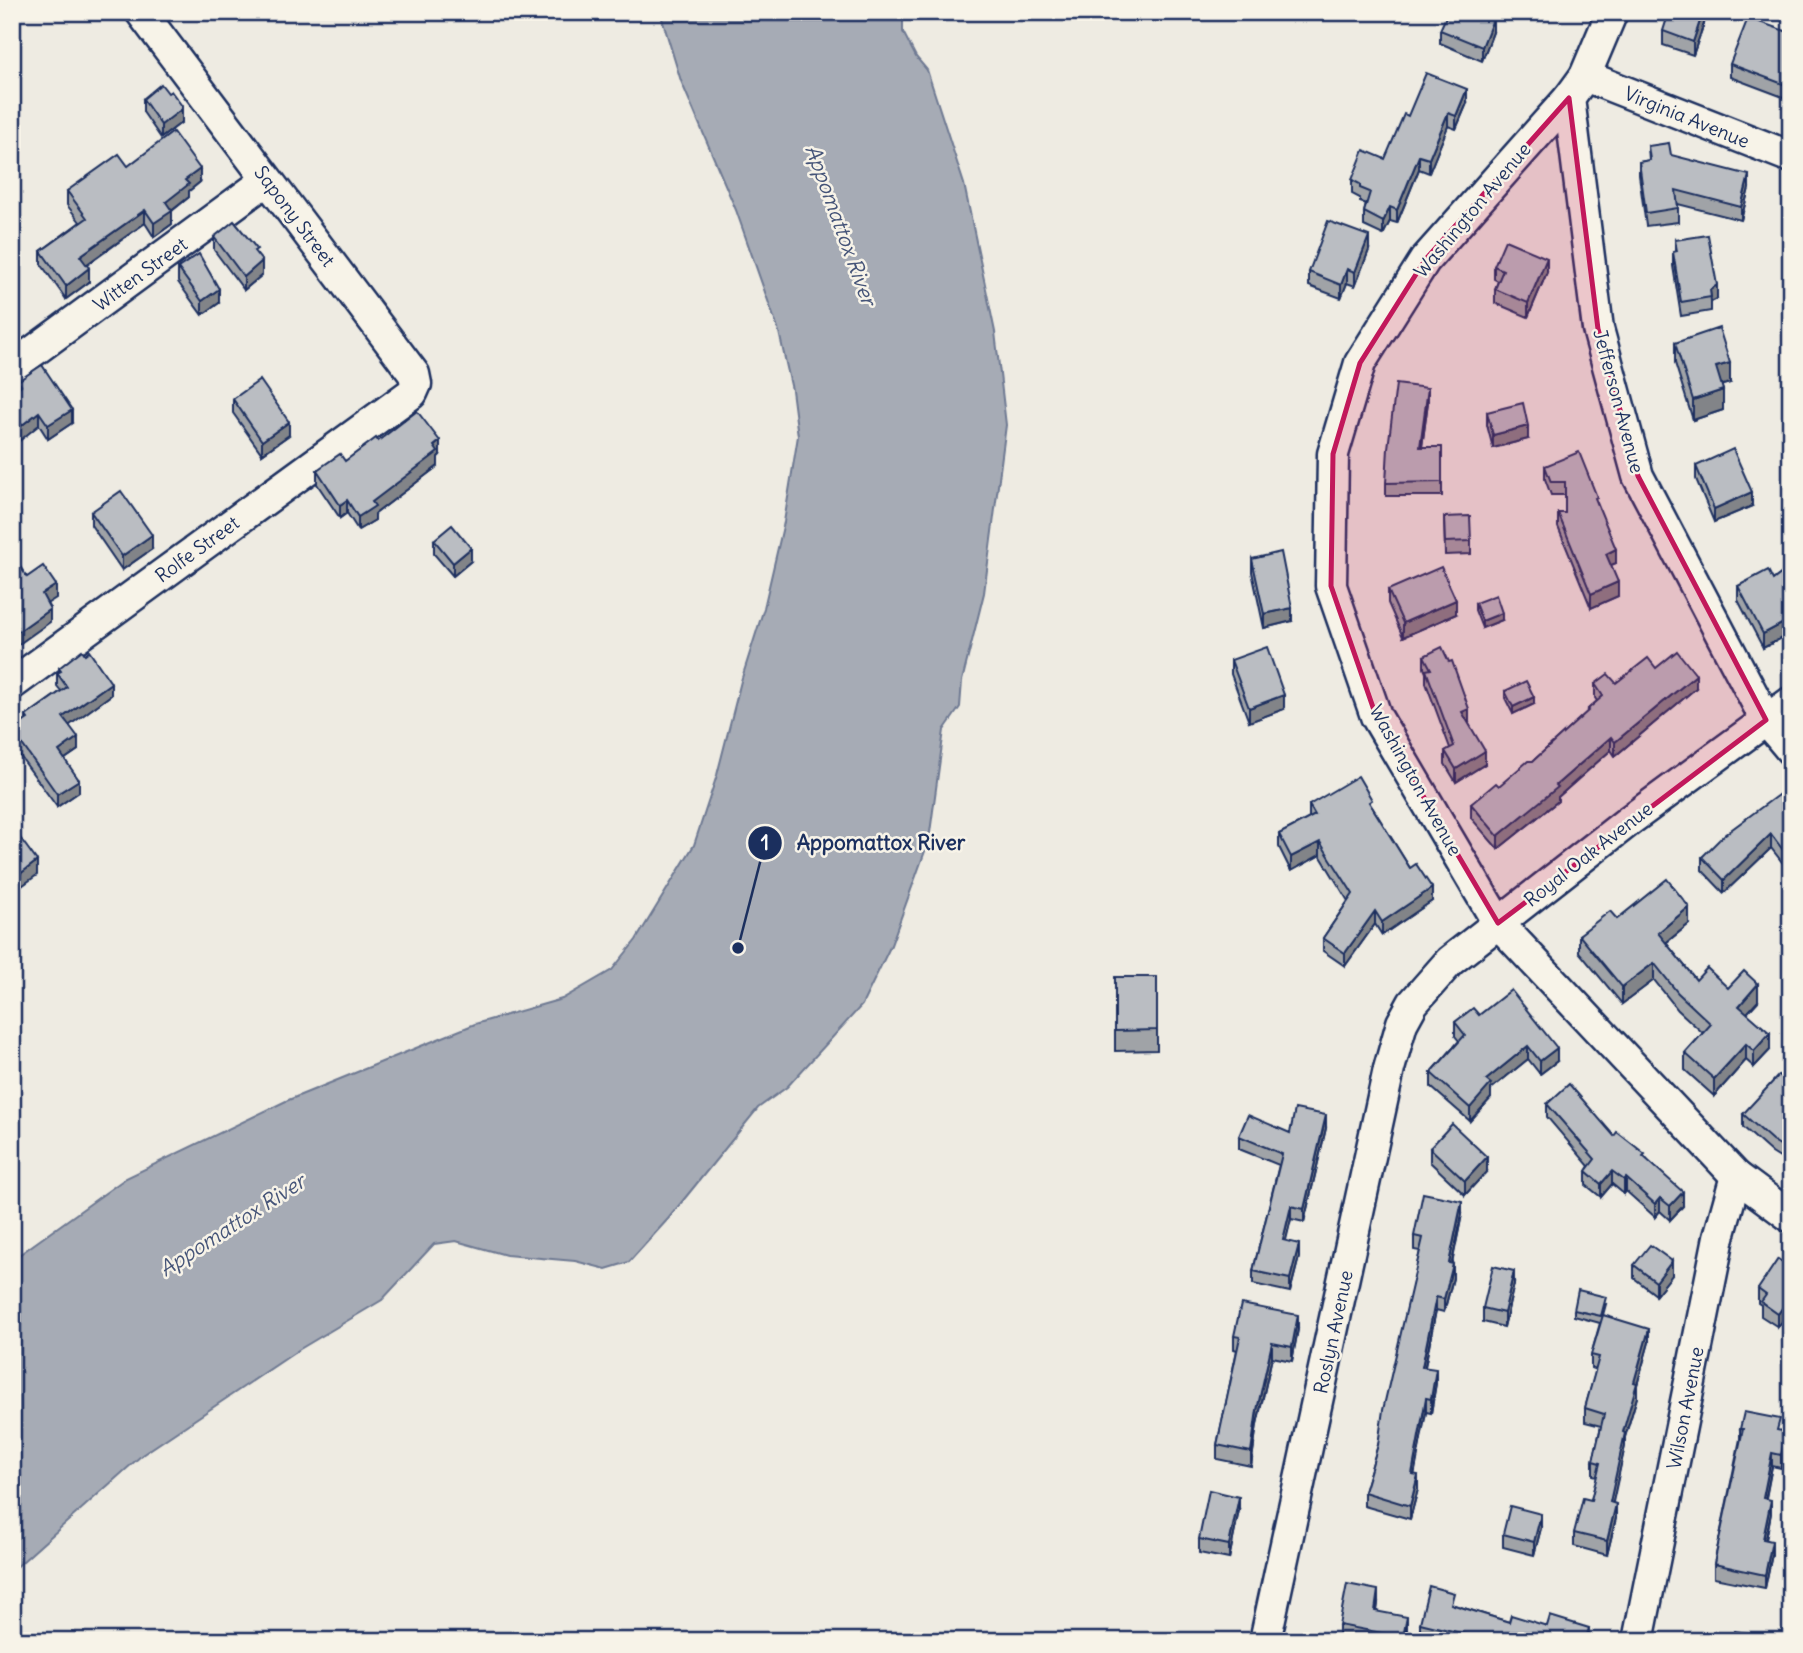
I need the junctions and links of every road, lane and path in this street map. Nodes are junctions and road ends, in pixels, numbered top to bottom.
1 (141, 12) edge
2 (1612, 12) edge
3 (1577, 87) junction
4 (1791, 157) edge
5 (267, 180) junction
6 (12, 368) edge
7 (381, 415) joint
8 (12, 684) edge
9 (1791, 702) edge
10 (1766, 720) junction
11 (1791, 750) edge
12 (1498, 923) junction
13 (1402, 1023) joint
14 (1736, 1176) junction
15 (1791, 1217) edge
16 (1265, 1641) edge
17 (1638, 1641) edge

1 - 5 street, Sapony Street
2 - 3 street, Washington Avenue
3 - 4 street, Virginia Avenue
3 - 10 street, Jefferson Avenue
3 - 12 street, Washington Avenue
5 - 6 street, Witten Street
5 - 7 street, Sapony Street
7 - 8 street, Rolfe Street
9 - 10 street, Royal Oak Avenue
10 - 11 street, Jefferson Avenue
10 - 12 street, Royal Oak Avenue
12 - 13 street, Royal Oak Avenue
12 - 14 street, Washington Avenue
13 - 16 street, Roslyn Avenue
14 - 15 street, Washington Avenue
14 - 17 street, Wilson Avenue

